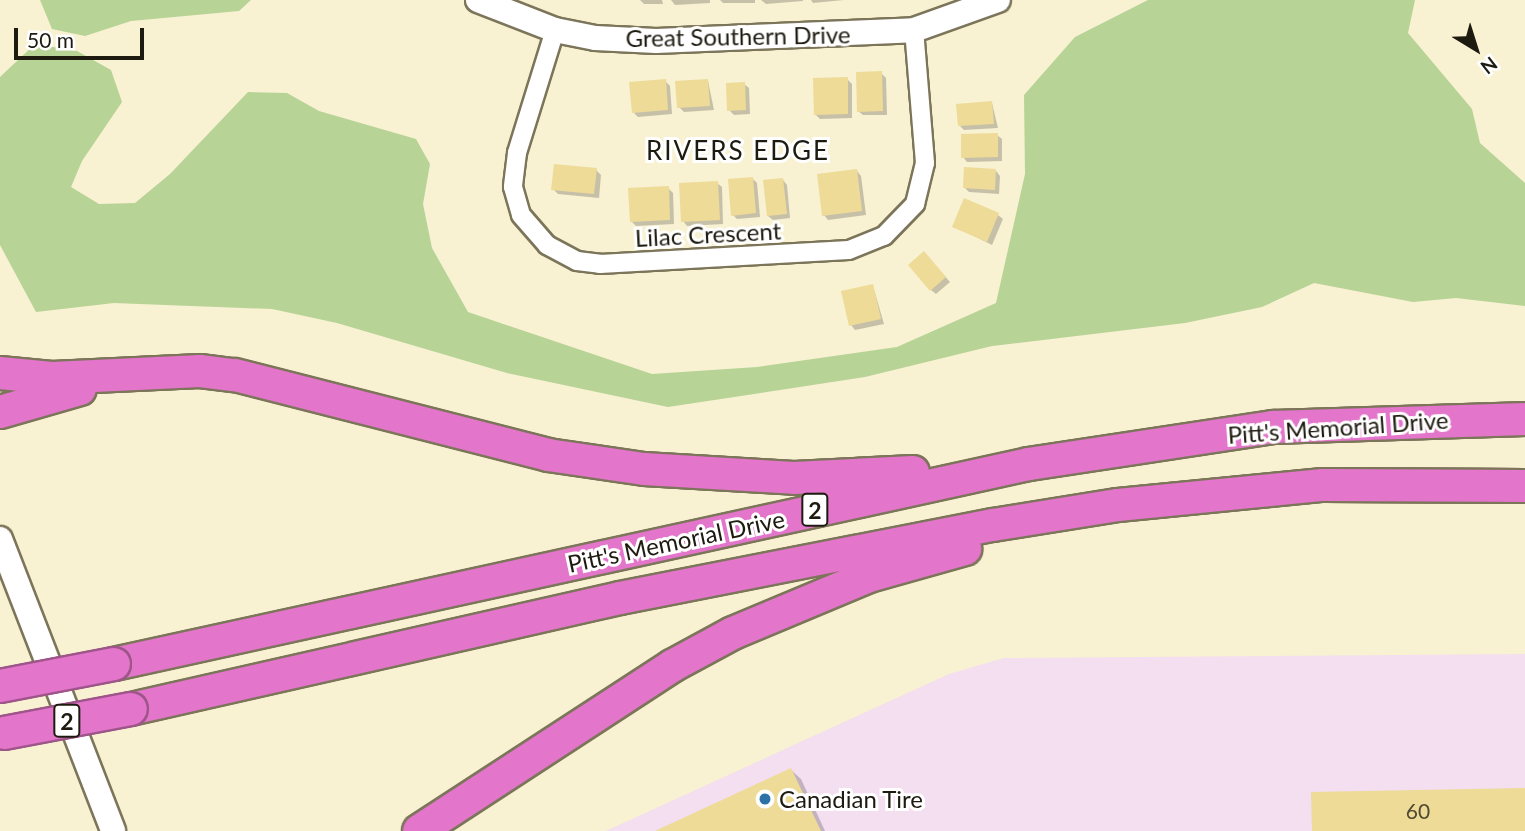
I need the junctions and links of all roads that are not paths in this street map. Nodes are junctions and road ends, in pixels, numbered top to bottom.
1 (478, 0) edge
2 (998, 0) edge
3 (555, 30) junction
4 (914, 30) junction
5 (0, 373) edge
6 (149, 373) junction
7 (0, 412) edge
8 (1525, 419) edge
9 (1030, 464) junction
10 (1525, 486) edge
11 (1251, 492) junction
12 (0, 539) edge
13 (0, 686) edge
14 (2, 734) edge
15 (113, 831) edge
16 (419, 831) edge

1 - 3 street, Great Southern Drive
2 - 4 street, Great Southern Drive
3 - 4 street, Great Southern Drive
3 - 4 street, Lilac Crescent
5 - 6 highway
6 - 7 highway
6 - 9 highway
8 - 9 highway, Pitt's Memorial Drive / 2
9 - 13 highway, Pitt's Memorial Drive / 2, bridge
10 - 11 highway, Pitt's Memorial Drive / 2
11 - 14 highway, Pitt's Memorial Drive / 2, bridge
11 - 16 highway
12 - 15 street

